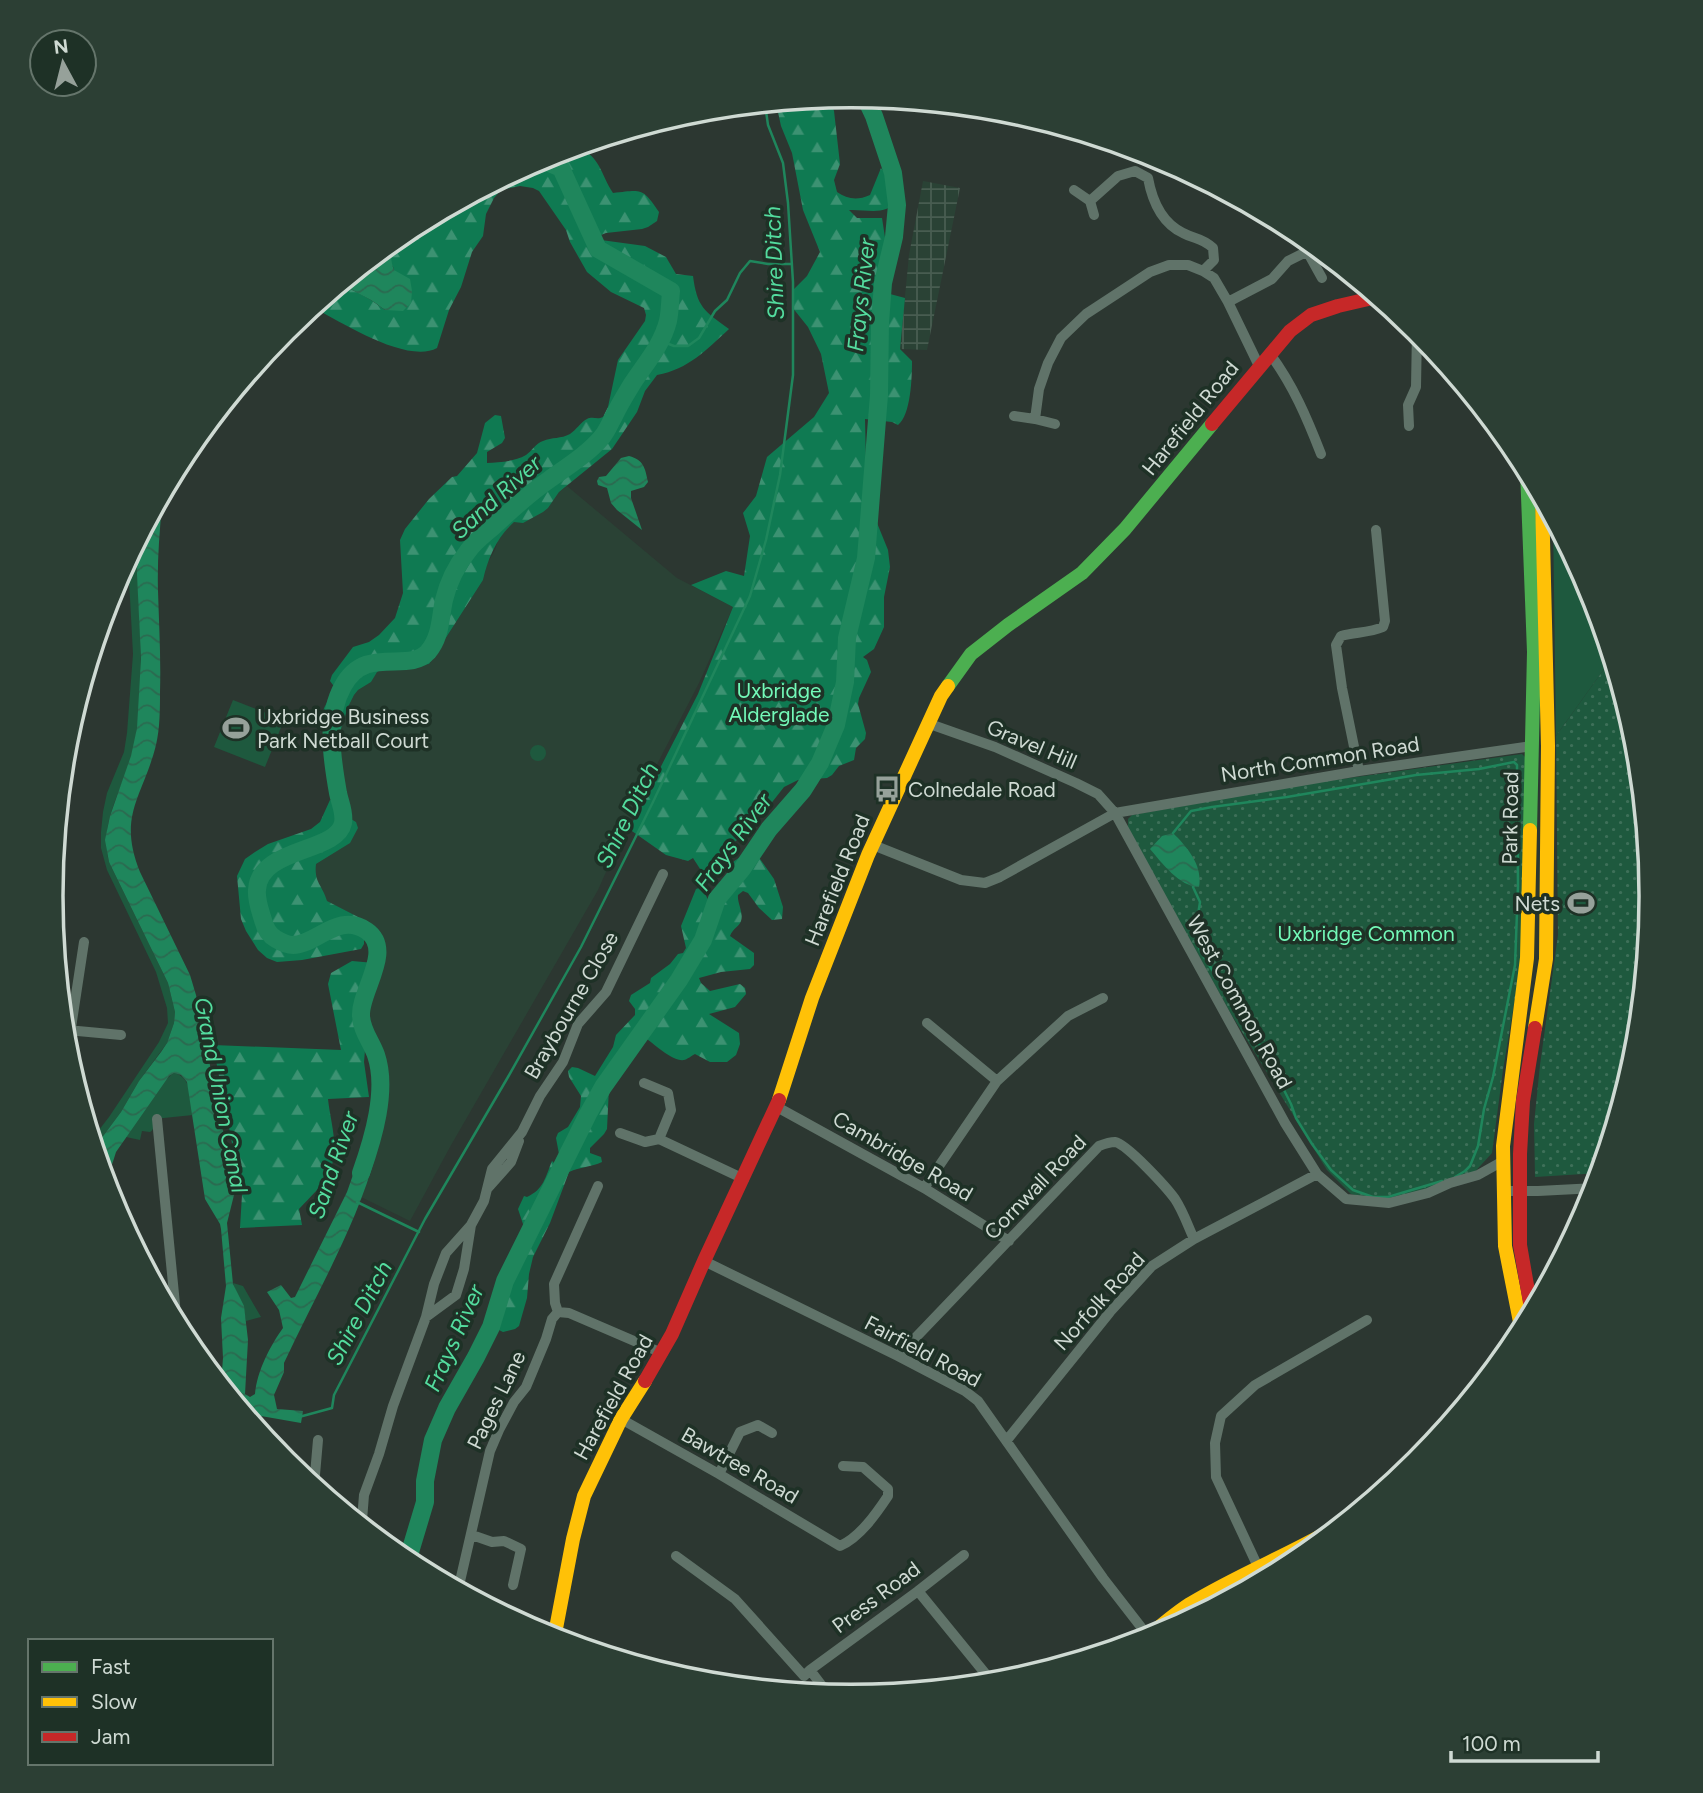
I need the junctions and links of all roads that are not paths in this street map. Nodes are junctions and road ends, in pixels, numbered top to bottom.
1 (1074, 190) dead end
2 (1090, 201) junction
3 (1094, 215) dead end
4 (1306, 252) edge
5 (1316, 259) edge
6 (1203, 271) junction
7 (1322, 278) dead end
8 (1366, 300) edge
9 (1228, 302) junction
10 (1417, 348) edge
11 (1270, 354) junction
12 (1259, 366) junction
13 (1014, 416) dead end
14 (1035, 419) junction
15 (1055, 424) dead end
16 (1409, 426) dead end
17 (1321, 454) dead end
18 (1528, 492) edge
19 (1542, 518) edge
20 (1377, 530) dead end
21 (927, 723) junction
22 (1532, 746) junction
23 (1359, 771) junction
24 (1115, 813) junction
25 (873, 845) junction
26 (663, 874) dead end
27 (84, 942) dead end
28 (1102, 998) dead end
29 (71, 1008) edge
30 (928, 1023) dead end
31 (75, 1031) edge
32 (121, 1035) dead end
33 (997, 1080) junction
34 (645, 1083) dead end
35 (777, 1107) junction
36 (157, 1119) dead end
37 (620, 1133) dead end
38 (659, 1139) junction
39 (1503, 1161) junction
40 (1482, 1173) junction
41 (1317, 1174) junction
42 (744, 1179) junction
43 (598, 1186) dead end
44 (924, 1188) junction
45 (1503, 1188) junction
46 (1584, 1188) edge
47 (1520, 1191) junction
48 (471, 1225) junction
49 (1194, 1239) junction
50 (1009, 1241) junction
51 (704, 1261) junction
52 (1529, 1299) edge
53 (175, 1300) edge
54 (558, 1312) junction
55 (1519, 1316) edge
56 (426, 1317) junction
57 (1367, 1320) dead end
58 (662, 1353) junction
59 (898, 1356) junction
60 (621, 1419) junction
61 (772, 1433) dead end
62 (318, 1440) dead end
63 (1007, 1440) junction
64 (843, 1466) dead end
65 (315, 1473) edge
66 (719, 1474) junction
67 (362, 1515) edge
68 (472, 1535) junction
69 (964, 1555) dead end
70 (676, 1556) dead end
71 (1277, 1560) edge
72 (1259, 1569) junction
73 (460, 1581) edge
74 (513, 1585) dead end
75 (918, 1591) junction
76 (1169, 1618) edge
77 (556, 1627) edge
78 (1139, 1630) edge
79 (810, 1670) junction
80 (985, 1673) edge
81 (820, 1684) edge

1 - 2 street
2 - 3 street
2 - 6 street
4 - 9 street
5 - 7 street
6 - 9 street
6 - 14 street
8 - 11 main road, Harefield Road
9 - 12 street
10 - 16 street
11 - 12 main road, Harefield Road
11 - 17 street
12 - 21 main road, Harefield Road
13 - 14 street
14 - 15 street
18 - 22 main road, Park Road
19 - 47 main road, Park Road
20 - 23 street
21 - 24 street, Gravel Hill
21 - 25 main road, Harefield Road
22 - 23 street, North Common Road
22 - 39 main road, Park Road
23 - 24 street, North Common Road
24 - 25 street
24 - 41 street, West Common Road
25 - 35 main road, Harefield Road
26 - 48 street, Braybourne Close
27 - 29 street
28 - 33 street
30 - 33 street
31 - 32 street
33 - 44 street
34 - 38 street
35 - 42 main road, Harefield Road
35 - 44 street, Cambridge Road
36 - 53 street
37 - 38 street
38 - 42 street
39 - 40 street
39 - 45 main road, Park Road
40 - 41 street, West Common Road
40 - 45 street
41 - 49 street, Norfolk Road
42 - 51 main road, Harefield Road
43 - 54 street
44 - 50 street, Cambridge Road
45 - 47 street
45 - 55 main road, Park Road
46 - 47 street
47 - 52 main road, Park Road
48 - 56 street
48 - 56 street
49 - 50 street, Cornwall Road
49 - 63 street, Norfolk Road
50 - 59 street, Cornwall Road
51 - 58 main road, Harefield Road
51 - 59 street, Fairfield Road
54 - 58 street
54 - 68 street, Pages Lane
56 - 67 street
57 - 72 street
58 - 60 main road, Harefield Road
59 - 63 street, Fairfield Road
60 - 66 street, Bawtree Road
60 - 77 main road, Harefield Road
61 - 66 street
62 - 65 street
63 - 78 street, Fairfield Road
64 - 66 street, Bawtree Road
68 - 73 street, Pages Lane
68 - 74 street
69 - 75 street, Press Road
70 - 79 street
71 - 72 main road
72 - 76 main road
75 - 79 street, Press Road
75 - 80 street
79 - 81 street

